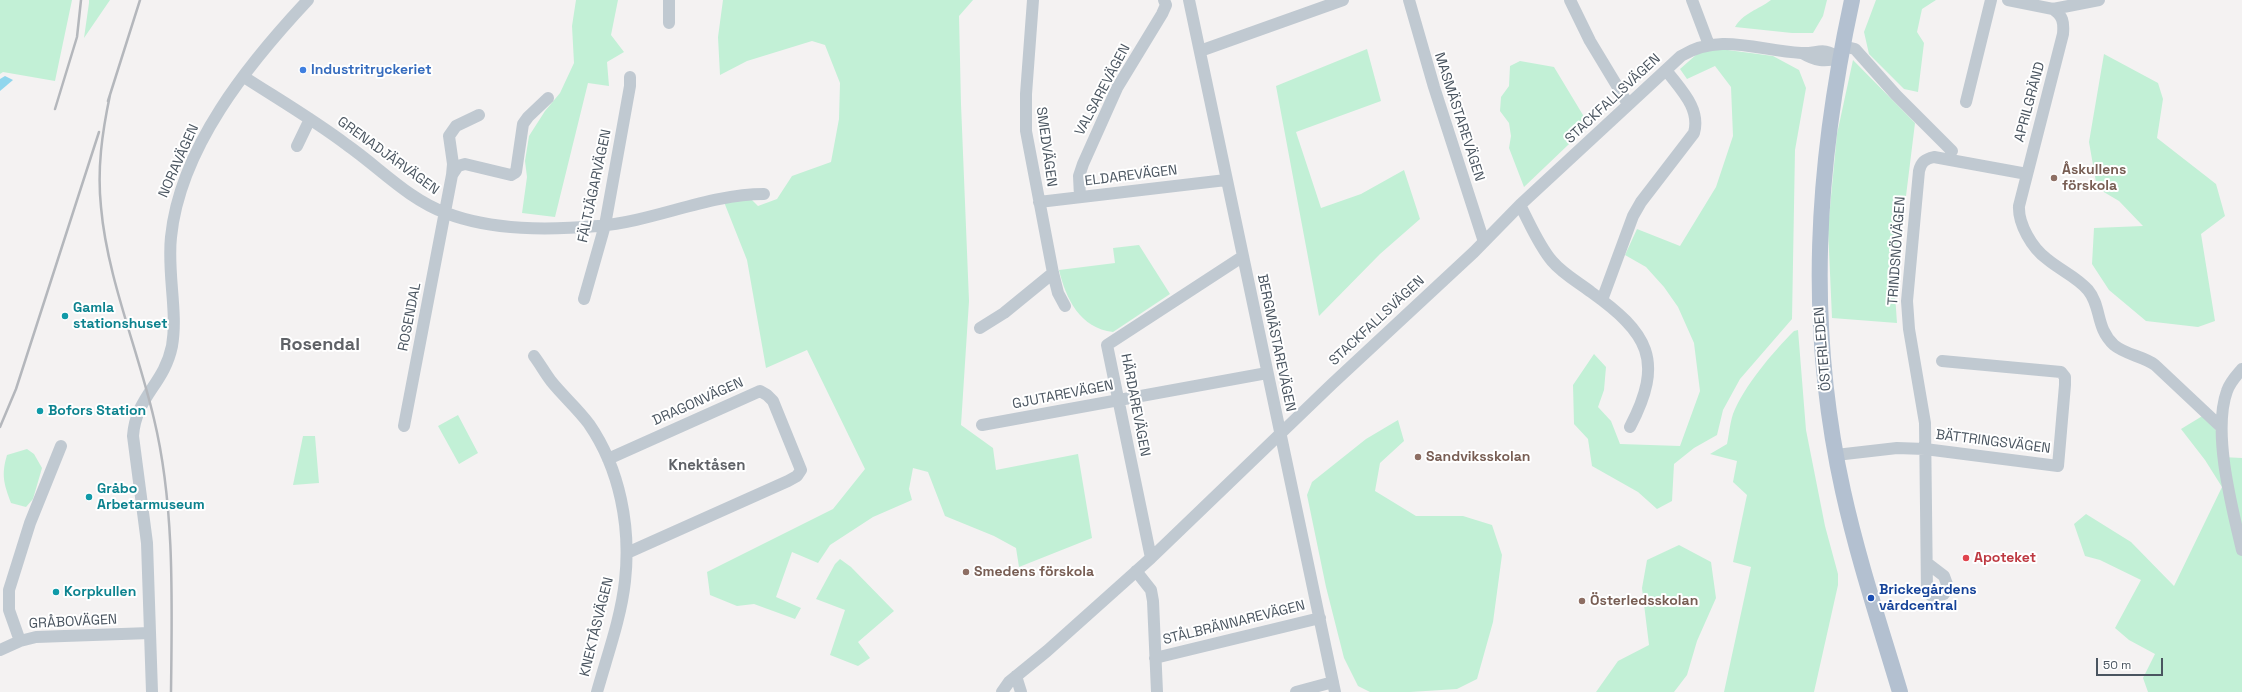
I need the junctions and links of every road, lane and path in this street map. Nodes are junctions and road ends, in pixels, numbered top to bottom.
1 (308, 0) edge
2 (669, 0) edge
3 (1033, 0) edge
4 (1164, 0) edge
5 (1189, 0) edge
6 (1343, 0) edge
7 (1409, 0) edge
8 (1570, 0) edge
9 (1692, 0) edge
10 (1852, 0) edge
11 (1991, 0) edge
12 (2008, 0) edge
13 (2099, 0) edge
14 (2053, 9) junction
15 (669, 23) dead end
16 (1709, 45) junction
17 (1200, 51) junction
18 (1840, 52) junction
19 (1666, 70) junction
20 (244, 77) junction
21 (630, 77) dead end
22 (548, 98) dead end
23 (1966, 102) dead end
24 (1628, 104) junction
25 (479, 116) dead end
26 (310, 119) junction
27 (297, 146) dead end
28 (1952, 151) dead end
29 (452, 174) junction
30 (2027, 174) junction
31 (1226, 180) junction
32 (764, 194) dead end
33 (1080, 197) junction
34 (1039, 202) junction
35 (1520, 206) junction
36 (444, 213) junction
37 (605, 225) junction
38 (1484, 242) junction
39 (1242, 257) junction
40 (1053, 273) junction
41 (584, 299) dead end
42 (1602, 300) junction
43 (1065, 306) dead end
44 (980, 328) dead end
45 (534, 356) dead end
46 (1942, 361) dead end
47 (2242, 368) edge
48 (1267, 373) junction
49 (1118, 399) junction
50 (982, 425) dead end
51 (404, 426) dead end
52 (1630, 427) dead end
53 (2221, 427) junction
54 (1280, 434) junction
55 (62, 446) dead end
56 (1925, 449) junction
57 (1836, 455) junction
58 (608, 459) junction
59 (2242, 550) edge
60 (627, 553) junction
61 (1151, 558) junction
62 (1927, 563) dead end
63 (1136, 572) junction
64 (1320, 618) junction
65 (150, 633) junction
66 (20, 641) junction
67 (0, 650) edge
68 (1155, 658) junction
69 (1016, 676) junction
70 (1334, 687) edge
71 (152, 692) edge
72 (597, 692) edge
73 (1002, 692) edge
74 (1021, 692) edge
75 (1157, 692) edge
76 (1296, 692) edge
77 (1900, 692) edge

1 - 20 street, NORAVÄGEN
2 - 15 street
3 - 34 street, SMEDVÄGEN
4 - 33 street, VALSAREVÄGEN
5 - 17 street, BERGMÄSTAREVÄGEN
6 - 17 street
7 - 38 street, MASMÄSTAREVÄGEN
8 - 24 street
9 - 16 street
10 - 18 main road, ÖSTERLEDEN
11 - 23 street
12 - 14 street
13 - 14 street
14 - 30 street, APRILGRÄND
16 - 18 street, STACKFALLSVÄGEN
16 - 19 street, STACKFALLSVÄGEN
17 - 31 street, BERGMÄSTAREVÄGEN
18 - 28 street
18 - 57 main road, ÖSTERLEDEN
19 - 24 street, STACKFALLSVÄGEN
19 - 42 street
20 - 26 street, GRENADJÄRVÄGEN
20 - 65 street, NORAVÄGEN
21 - 37 street, FÄLTJÄGARVÄGEN
22 - 29 street
24 - 35 street, STACKFALLSVÄGEN
25 - 29 street, ROSENDAL
26 - 27 street
26 - 36 street, GRENADJÄRVÄGEN
29 - 36 street, ROSENDAL
30 - 53 street, APRILGRÄND
30 - 56 street, TRINDSNÖVÄGEN
31 - 33 street, ELDAREVÄGEN
31 - 39 street, BERGMÄSTAREVÄGEN
32 - 37 street, GRENADJÄRVÄGEN
33 - 34 street, ELDAREVÄGEN
34 - 40 street, SMEDVÄGEN
35 - 38 street, STACKFALLSVÄGEN
35 - 42 street
36 - 37 street, GRENADJÄRVÄGEN
36 - 51 street, ROSENDAL
37 - 41 street, FÄLTJÄGARVÄGEN
38 - 54 street, STACKFALLSVÄGEN
39 - 48 street, BERGMÄSTAREVÄGEN
39 - 49 street, HÄRDAREVÄGEN
40 - 43 street, SMEDVÄGEN
40 - 44 street
42 - 52 street
45 - 58 street, KNEKTÅSVÄGEN
46 - 56 street, BÄTTRINGSVÄGEN
47 - 53 street
48 - 49 street, GJUTAREVÄGEN
48 - 54 street, BERGMÄSTAREVÄGEN
49 - 50 street, GJUTAREVÄGEN
49 - 61 street, HÄRDAREVÄGEN
53 - 59 street
54 - 61 street, STACKFALLSVÄGEN
54 - 64 street, BERGMÄSTAREVÄGEN
55 - 66 street
56 - 57 street, BÄTTRINGSVÄGEN
56 - 62 street, BÄTTRINGSVÄGEN
57 - 77 main road, ÖSTERLEDEN
58 - 60 street, KNEKTÅSVÄGEN
58 - 60 street, DRAGONVÄGEN
60 - 72 street, KNEKTÅSVÄGEN
61 - 63 street, STACKFALLSVÄGEN
63 - 68 street
63 - 69 street, STACKFALLSVÄGEN
64 - 68 street, STÅLBRÄNNAREVÄGEN
64 - 70 street, BERGMÄSTAREVÄGEN
65 - 66 street, GRÅBOVÄGEN
65 - 71 street, NORAVÄGEN
66 - 67 street, GRÅBOVÄGEN
68 - 75 street
69 - 73 street, STACKFALLSVÄGEN
69 - 74 street
70 - 76 street

